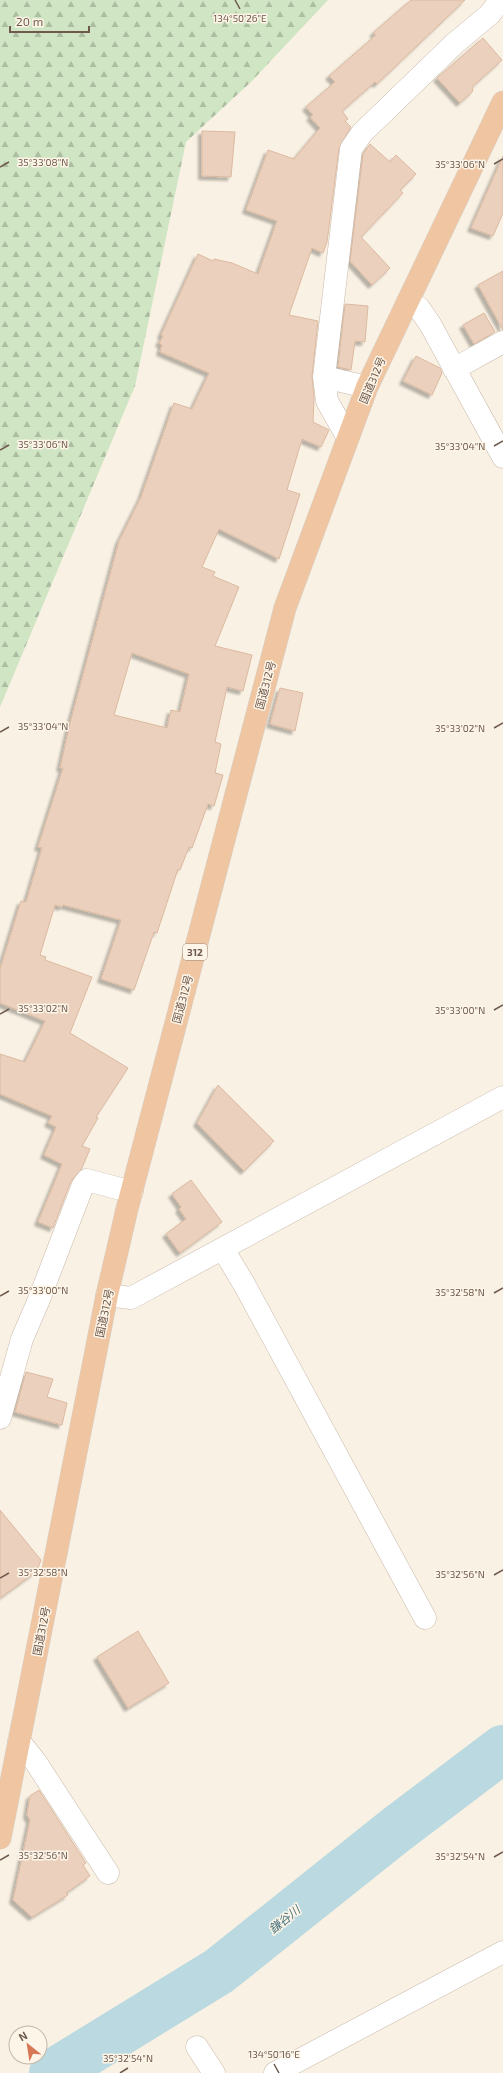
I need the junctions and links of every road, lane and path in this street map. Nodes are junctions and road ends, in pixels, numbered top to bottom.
1 (500, 0) edge
2 (503, 102) edge
3 (407, 303) junction
4 (503, 342) edge
5 (454, 369) junction
6 (324, 377) junction
7 (367, 387) junction
8 (348, 438) junction
9 (503, 457) edge
10 (503, 1097) edge
11 (132, 1192) junction
12 (223, 1249) junction
13 (107, 1295) junction
14 (0, 1418) edge
15 (425, 1618) dead end
16 (19, 1741) junction
17 (0, 1838) edge
18 (108, 1873) dead end
19 (503, 1952) edge
20 (197, 2047) dead end
21 (214, 2073) edge
22 (275, 2073) edge

1 - 6 street
2 - 3 highway, 国道312号 / 312
3 - 5 street
3 - 7 highway, 国道312号 / 312
4 - 5 street
5 - 9 street
6 - 7 street
6 - 8 street
7 - 8 highway, 国道312号 / 312
8 - 11 highway, 国道312号 / 312
10 - 12 street
11 - 13 highway, 国道312号 / 312
11 - 14 street
12 - 13 street
12 - 15 street
13 - 16 highway, 国道312号 / 312
16 - 17 highway, 国道312号 / 312
16 - 18 street
19 - 22 street
20 - 21 street

